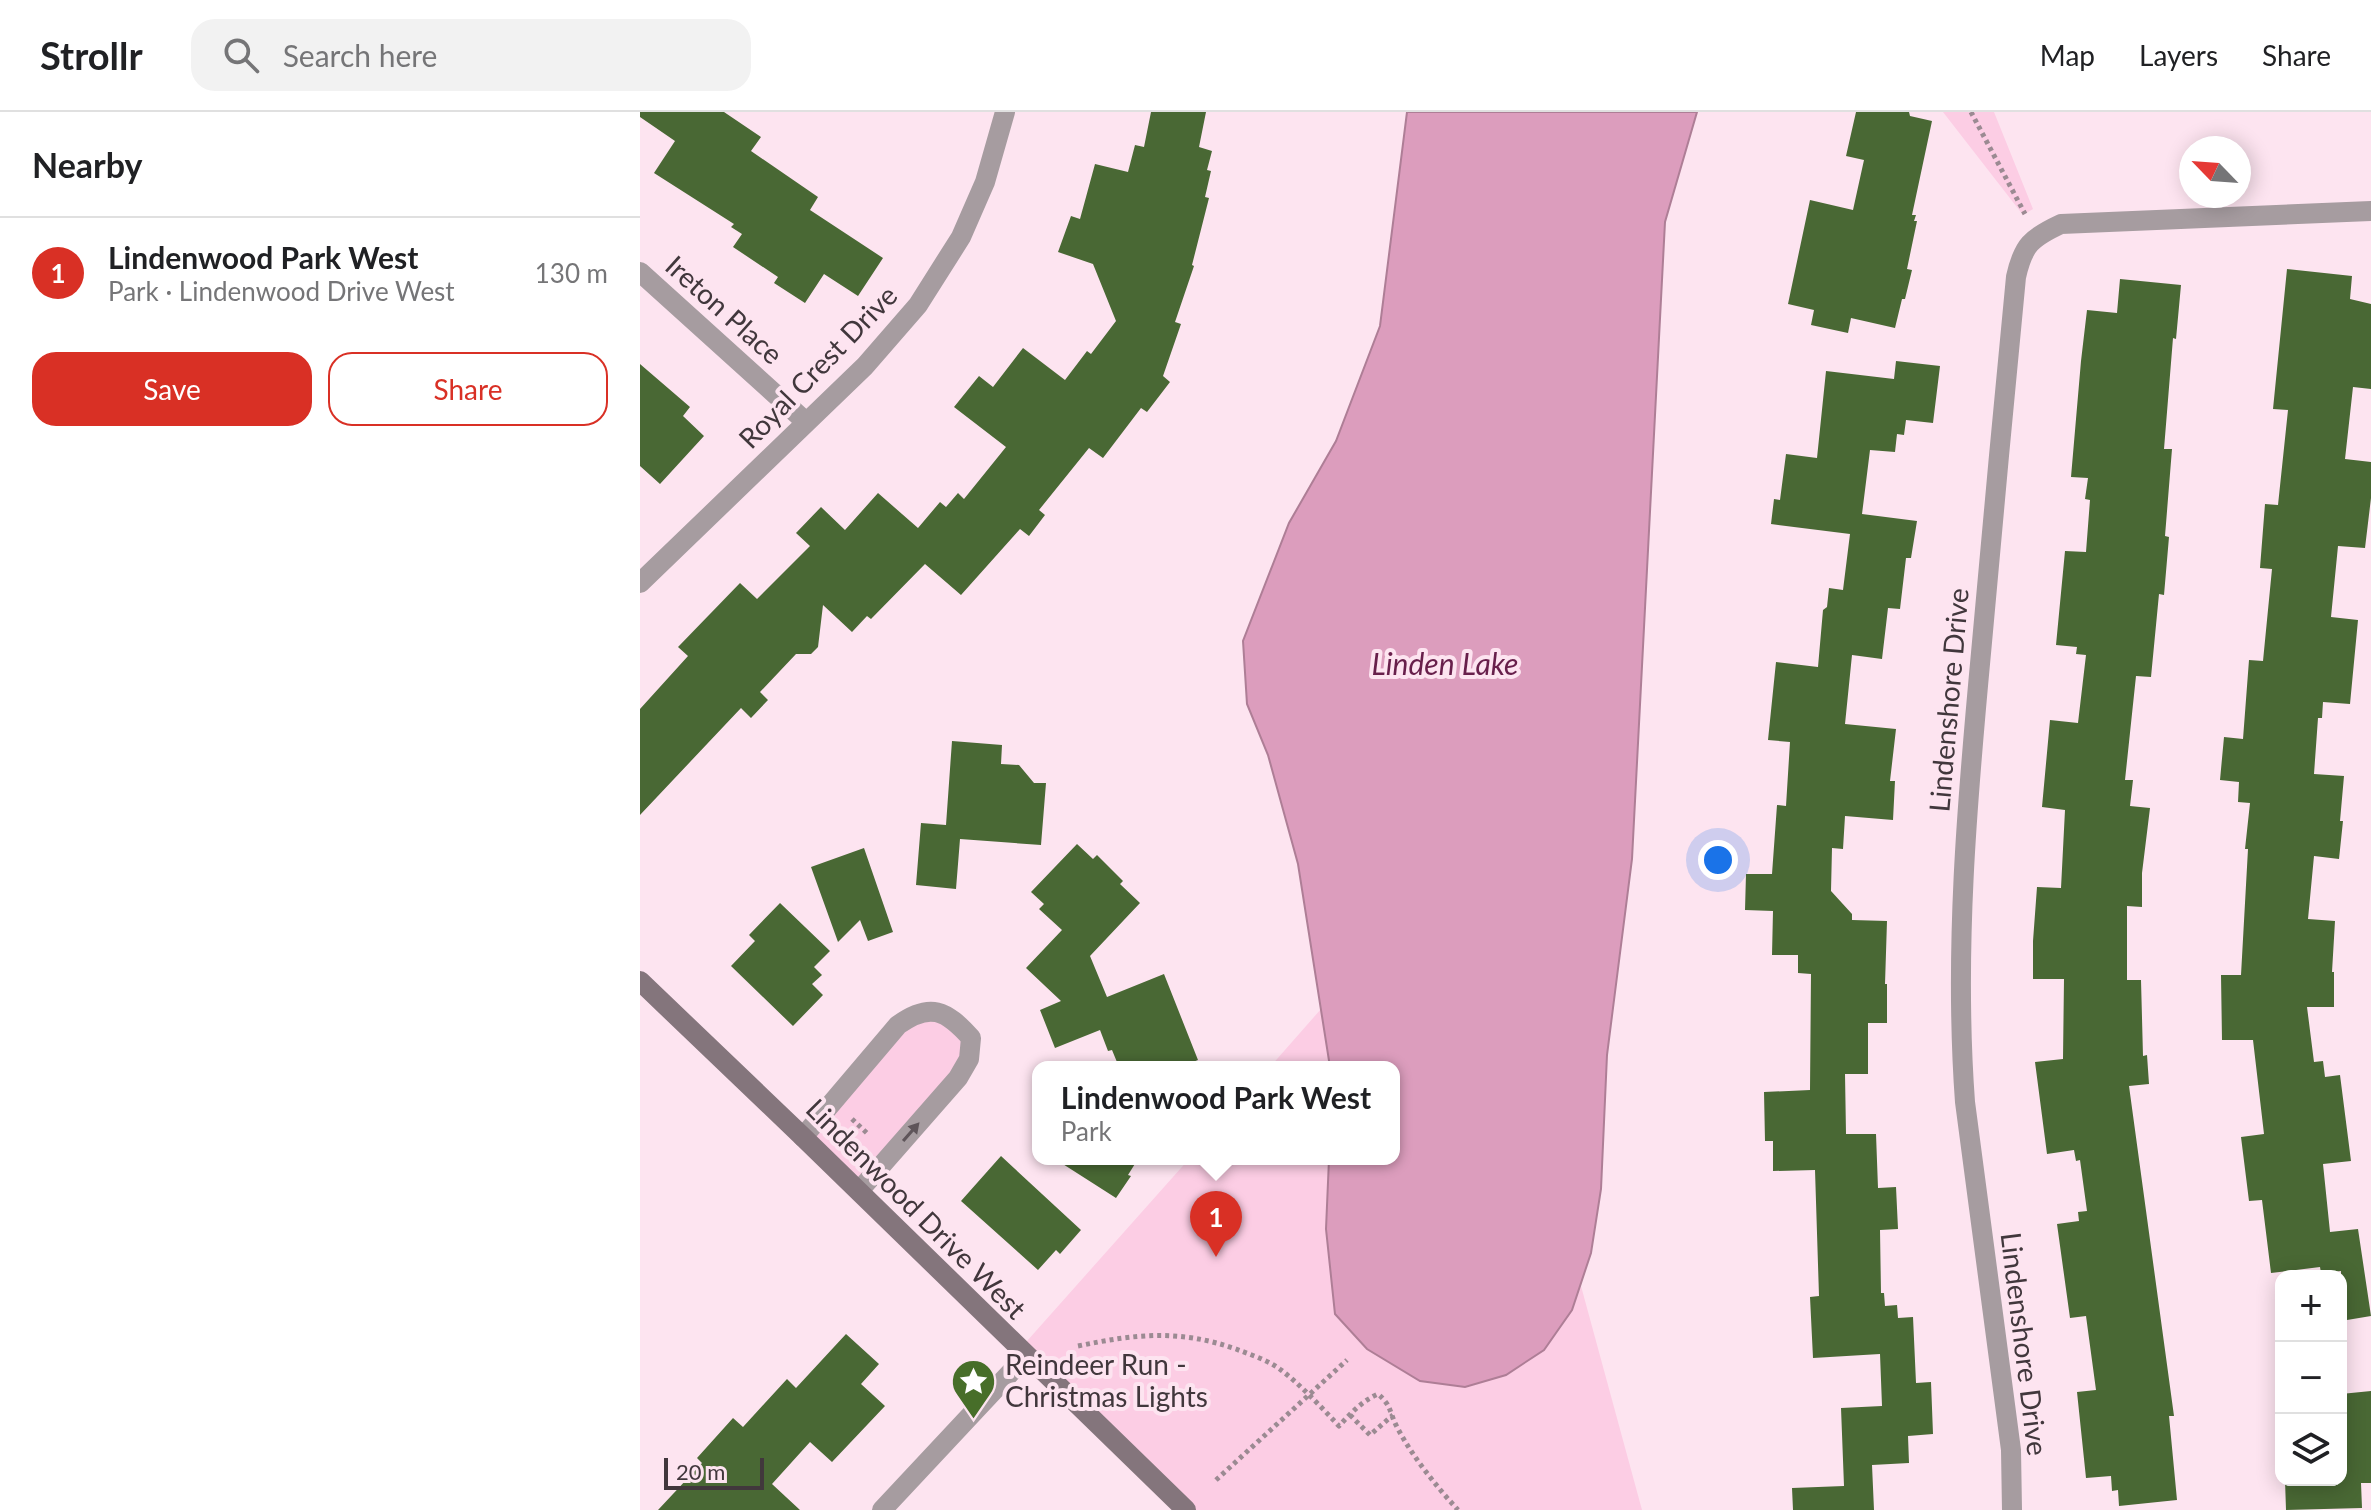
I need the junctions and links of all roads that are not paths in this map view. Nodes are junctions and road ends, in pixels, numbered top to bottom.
1 (1005, 112) edge
2 (2371, 211) edge
3 (640, 272) edge
4 (806, 422) junction
5 (640, 583) edge
6 (640, 981) edge
7 (803, 1137) junction
8 (859, 1191) junction
9 (1026, 1356) junction
10 (882, 1510) edge
11 (1186, 1510) edge
12 (2012, 1510) edge

1 - 4 street, Royal Crest Drive
2 - 12 street, Lindenshore Drive
3 - 4 street, Ireton Place
4 - 5 street, Royal Crest Drive
6 - 7 street, Lindenwood Drive West
7 - 8 street, Lindenwood Drive West
8 -> 7 street
8 - 9 street, Lindenwood Drive West
9 - 10 street
9 - 11 street, Lindenwood Drive West

